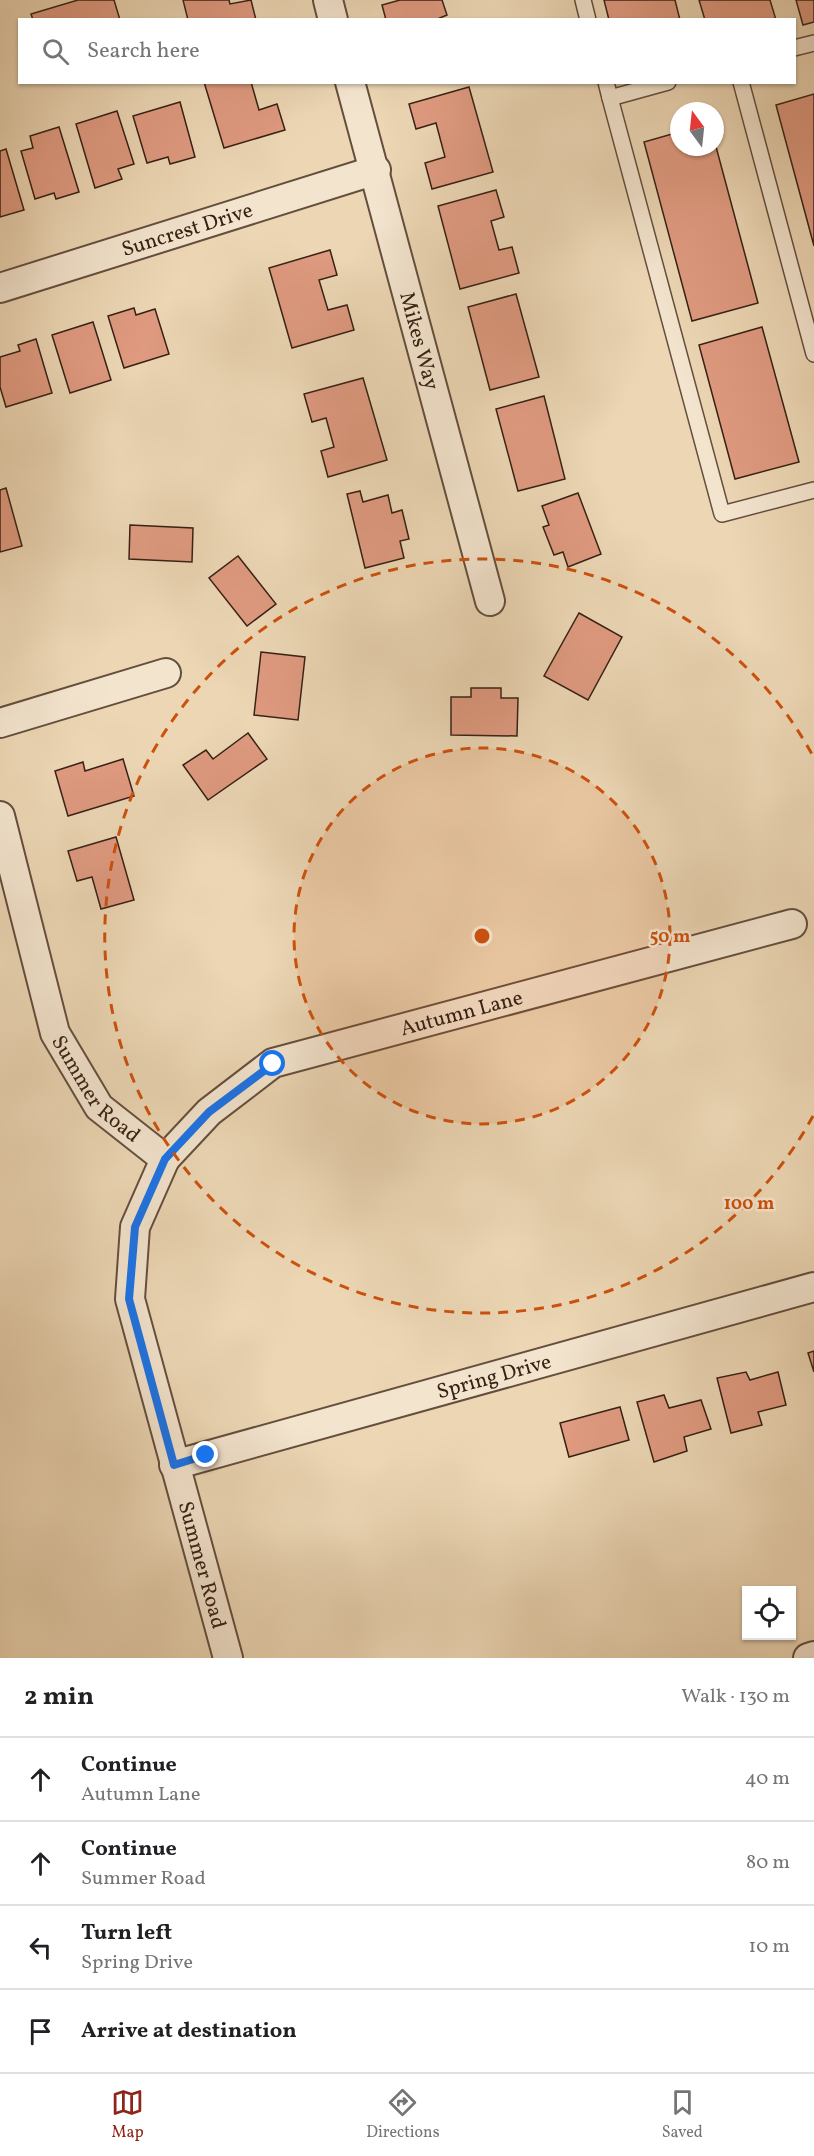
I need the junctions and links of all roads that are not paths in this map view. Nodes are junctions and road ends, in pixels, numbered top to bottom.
1 (328, 0) edge
2 (583, 0) edge
3 (332, 18) edge
4 (588, 18) edge
5 (814, 43) edge
6 (796, 48) edge
7 (352, 84) edge
8 (606, 84) edge
9 (662, 84) edge
10 (742, 84) edge
11 (610, 98) junction
12 (376, 170) junction
13 (0, 288) edge
14 (814, 354) edge
15 (814, 490) edge
16 (490, 601) dead end
17 (166, 673) dead end
18 (0, 723) edge
19 (0, 816) edge
20 (792, 924) dead end
21 (165, 1159) junction
22 (814, 1287) edge
23 (174, 1465) junction
24 (814, 1656) edge
25 (228, 1658) edge
26 (808, 1658) edge

1 - 3 street
2 - 4 lane
5 - 6 lane
7 - 12 street, Mikes Way
8 - 11 lane
9 - 11 lane
10 - 14 lane
11 - 15 lane
12 - 13 street, Suncrest Drive
12 - 16 street, Mikes Way
17 - 18 street
19 - 21 street, Summer Road
20 - 21 street, Autumn Lane
21 - 23 street, Summer Road
22 - 23 street, Spring Drive
23 - 25 street, Summer Road
24 - 26 street

